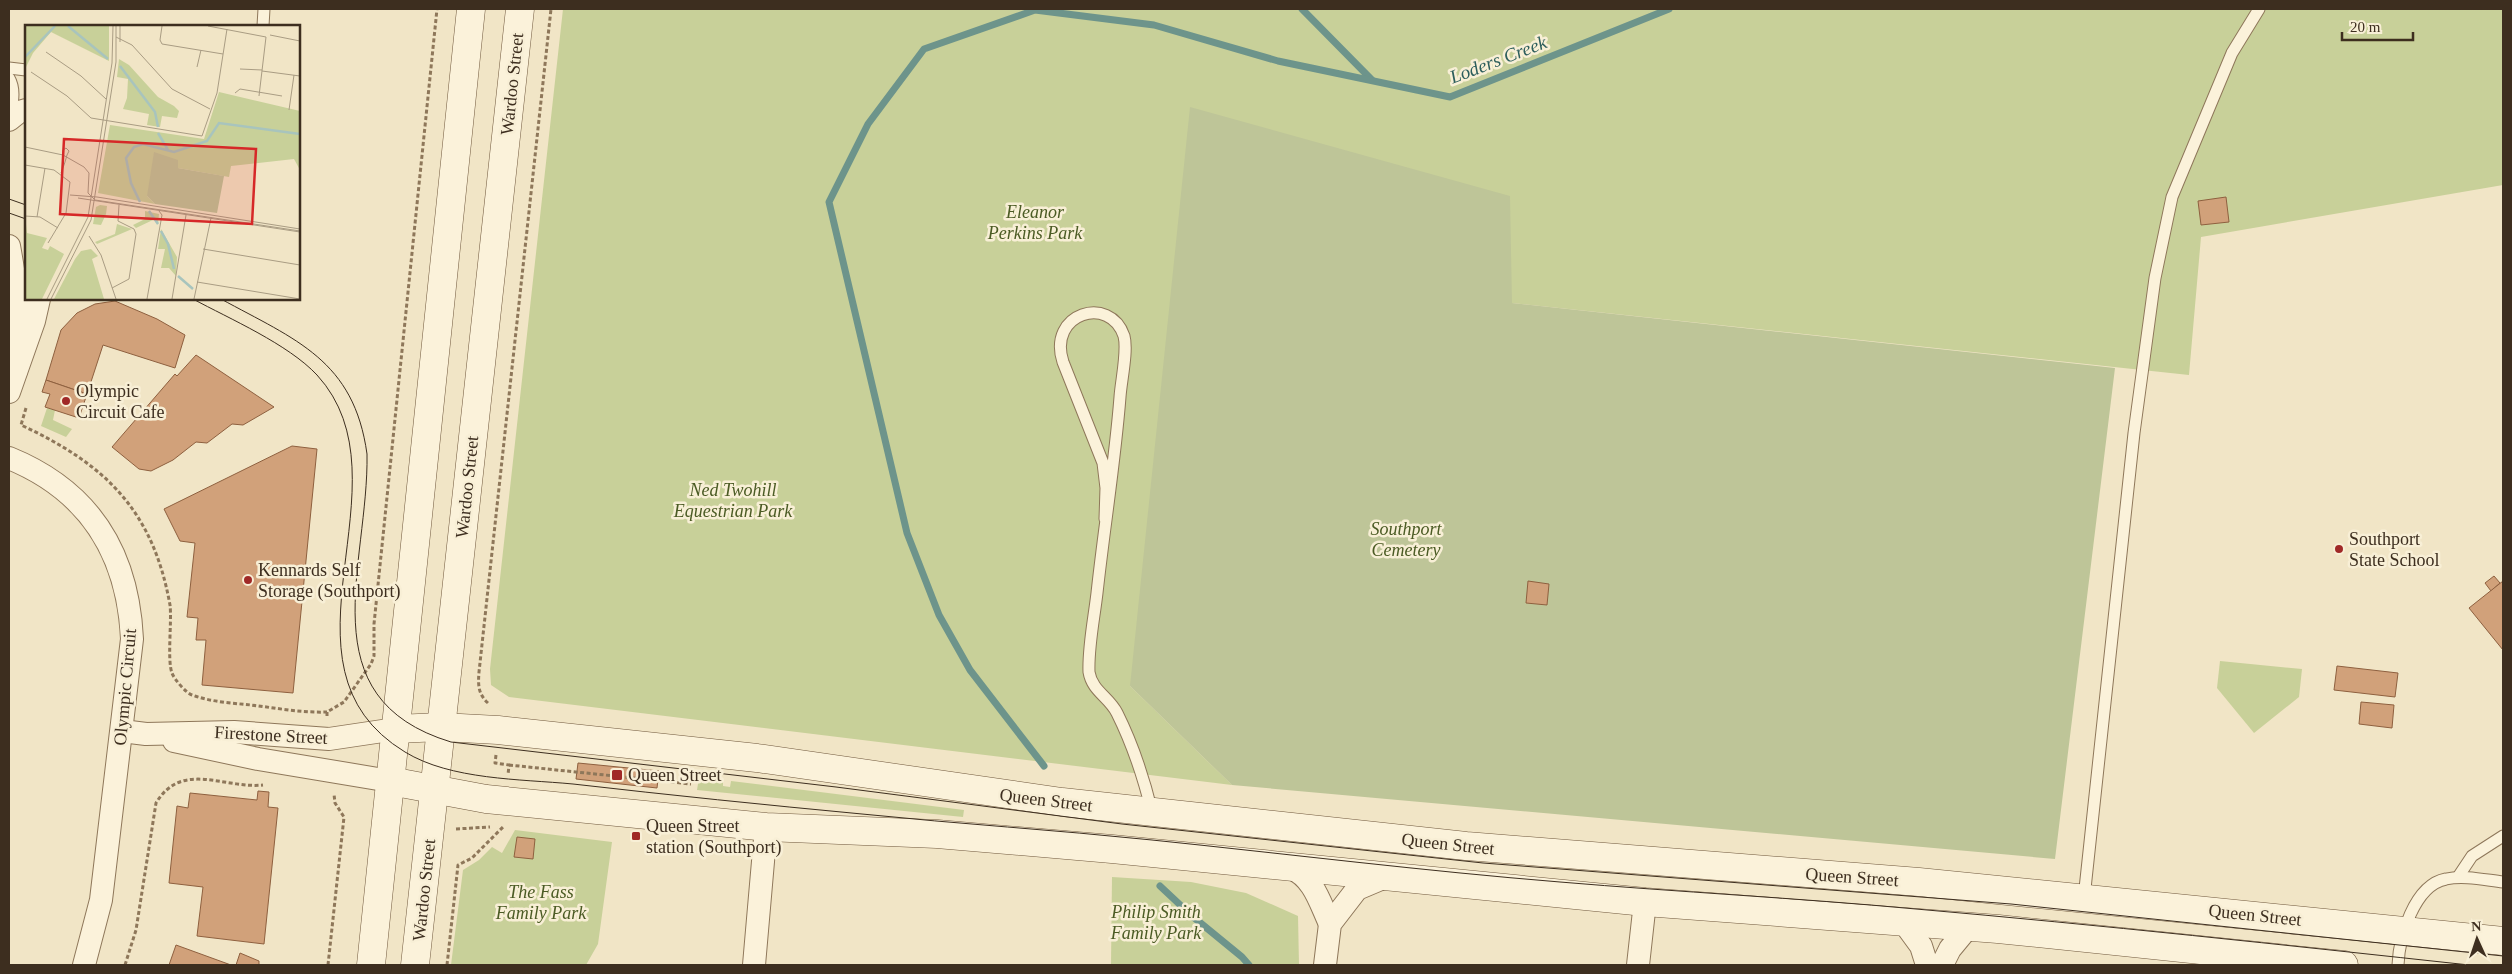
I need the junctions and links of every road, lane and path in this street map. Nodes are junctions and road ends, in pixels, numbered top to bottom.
1 (264, 9) edge
2 (437, 9) edge
3 (471, 9) edge
4 (520, 9) edge
5 (552, 9) edge
6 (2259, 9) edge
7 (263, 25) edge
8 (9, 68) edge
9 (25, 70) edge
10 (9, 78) edge
11 (15, 116) edge
12 (9, 246) edge
13 (39, 300) edge
14 (16, 371) junction
15 (9, 392) edge
16 (21, 425) dead end
17 (9, 458) edge
18 (1106, 519) junction
19 (495, 707) dead end
20 (327, 712) junction
21 (441, 727) junction
22 (396, 730) junction
23 (122, 732) junction
24 (146, 734) junction
25 (329, 739) junction
26 (496, 749) dead end
27 (509, 765) junction
28 (332, 772) junction
29 (508, 777) dead end
30 (390, 781) junction
31 (691, 784) dead end
32 (266, 785) dead end
33 (435, 788) junction
34 (327, 795) dead end
35 (334, 798) junction
36 (1152, 813) junction
37 (503, 826) dead end
38 (766, 826) junction
39 (2503, 836) edge
40 (1291, 868) junction
41 (2458, 877) junction
42 (1383, 878) junction
43 (2503, 882) edge
44 (2084, 898) junction
45 (1645, 902) junction
46 (1902, 920) junction
47 (1330, 924) junction
48 (1970, 926) junction
49 (2404, 931) junction
50 (2503, 941) edge
51 (84, 965) edge
52 (125, 965) edge
53 (328, 965) edge
54 (371, 965) edge
55 (416, 965) edge
56 (447, 965) edge
57 (754, 965) edge
58 (1325, 965) edge
59 (1638, 965) edge
60 (1927, 965) edge
61 (1942, 965) edge
62 (2344, 965) edge
63 (2398, 965) edge

1 - 7 lane
2 - 20 path
3 - 22 street
4 - 21 street, Wardoo Street
5 - 19 path
6 - 44 lane
8 - 9 lane
10 - 11 lane
12 - 14 street
13 - 14 street
14 - 15 street
16 - 20 path
17 - 23 street, Olympic Circuit
18 - 18 lane
18 - 36 lane
20 - 25 path
21 - 22 street, Queen Street
21 - 33 street, Wardoo Street
21 - 36 street, Queen Street
22 - 25 street, Firestone Street
22 - 30 street
23 - 24 street, Firestone Street
23 - 51 street, Olympic Circuit
24 - 25 street, Firestone Street
24 - 28 street, Firestone Street
26 - 27 path
27 - 29 path
27 - 31 path
28 - 30 street, Firestone Street
28 - 35 path
30 - 33 street
30 - 54 street
32 - 52 path
33 - 38 street
33 - 55 street, Wardoo Street
34 - 35 path
35 - 53 path
36 - 44 street, Queen Street
37 - 56 path
38 - 40 street
38 - 57 street
39 - 41 lane
40 - 42 street
40 - 47 street
41 - 43 lane
41 - 49 lane
42 - 45 street
42 - 47 street
44 - 49 street, Queen Street
45 - 46 street
45 - 59 street
46 - 48 street
46 - 60 street
47 - 58 street
48 - 61 street
48 - 62 street
49 - 50 street, Queen Street
49 - 63 lane

